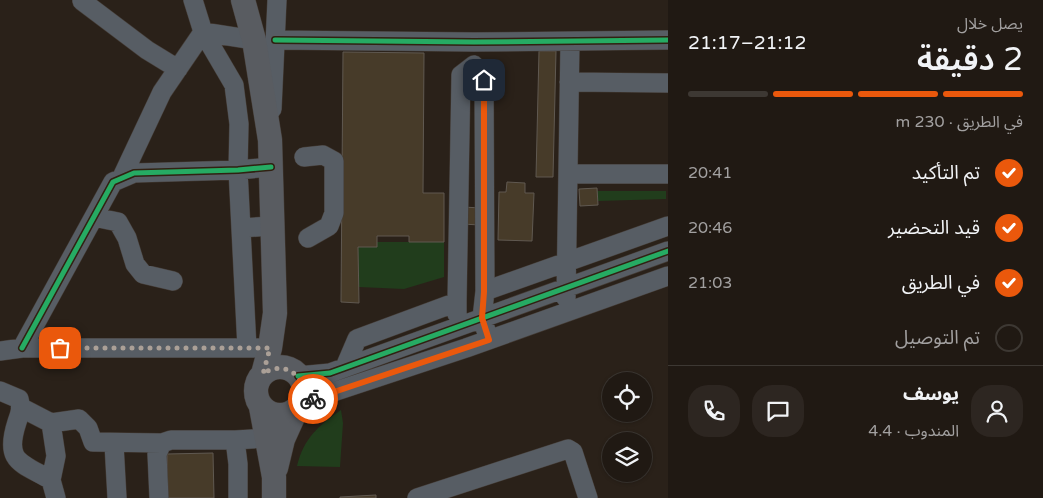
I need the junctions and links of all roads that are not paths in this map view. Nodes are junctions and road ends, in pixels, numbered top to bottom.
1 (193, 0) edge
2 (243, 0) edge
3 (277, 0) edge
4 (82, 1) edge
5 (203, 32) junction
6 (264, 40) junction
7 (668, 40) edge
8 (570, 42) junction
9 (178, 69) junction
10 (569, 82) junction
11 (668, 83) edge
12 (304, 157) dead end
13 (271, 167) junction
14 (238, 170) junction
15 (568, 174) junction
16 (668, 174) edge
17 (122, 177) junction
18 (94, 217) junction
19 (272, 226) junction
20 (668, 226) edge
21 (241, 228) junction
22 (308, 238) dead end
23 (668, 251) edge
24 (566, 262) junction
25 (668, 276) edge
26 (173, 281) dead end
27 (566, 286) junction
28 (484, 292) junction
29 (457, 302) junction
30 (566, 312) junction
31 (275, 314) junction
32 (482, 318) junction
33 (458, 327) junction
34 (489, 340) junction
35 (22, 348) junction
36 (258, 348) junction
37 (466, 348) junction
38 (0, 351) edge
39 (345, 368) junction
40 (263, 374) junction
41 (296, 374) junction
42 (0, 391) edge
43 (298, 405) junction
44 (261, 406) junction
45 (22, 408) junction
46 (51, 422) junction
47 (268, 438) junction
48 (235, 440) junction
49 (162, 443) junction
50 (114, 444) junction
51 (274, 488) edge
52 (53, 489) edge
53 (117, 498) edge
54 (159, 498) edge
55 (238, 498) edge
56 (418, 498) edge
57 (588, 498) edge

1 - 5 street
2 - 6 main road
3 - 6 street
4 - 9 street
5 - 6 street
5 - 9 street
5 - 14 street
6 - 8 street
6 - 13 main road
7 - 8 street
8 - 10 street
9 - 17 street
10 - 11 street
10 - 15 street
12 - 22 street
13 - 14 street
13 - 19 main road
14 - 17 street
14 - 21 street
15 - 16 street
15 - 24 street
17 - 18 street
18 - 26 street
18 - 35 street
19 - 21 street
19 - 31 main road
20 - 24 street
21 - 36 street
23 - 27 street
24 - 27 street
24 - 28 street
25 - 30 street
27 - 30 street
27 - 32 street
28 - 29 street
28 - 32 street
29 - 33 street
29 - 39 street
30 - 34 street
31 - 36 main road
31 - 41 main road
32 - 33 street
32 - 34 street
33 - 37 street
33 - 39 street
34 - 37 street
35 - 36 street
35 - 38 street
36 - 40 main road
37 - 43 street
39 - 41 street
40 - 41 main road
40 - 44 main road
41 - 43 main road
42 - 45 street
43 - 44 main road
43 - 51 main road
44 - 47 main road
45 - 46 street
45 - 52 street
46 - 50 street
46 - 52 street
47 - 48 street
47 - 51 main road
48 - 49 street
48 - 55 street
49 - 50 street
49 - 54 street
50 - 53 street
56 - 57 street

